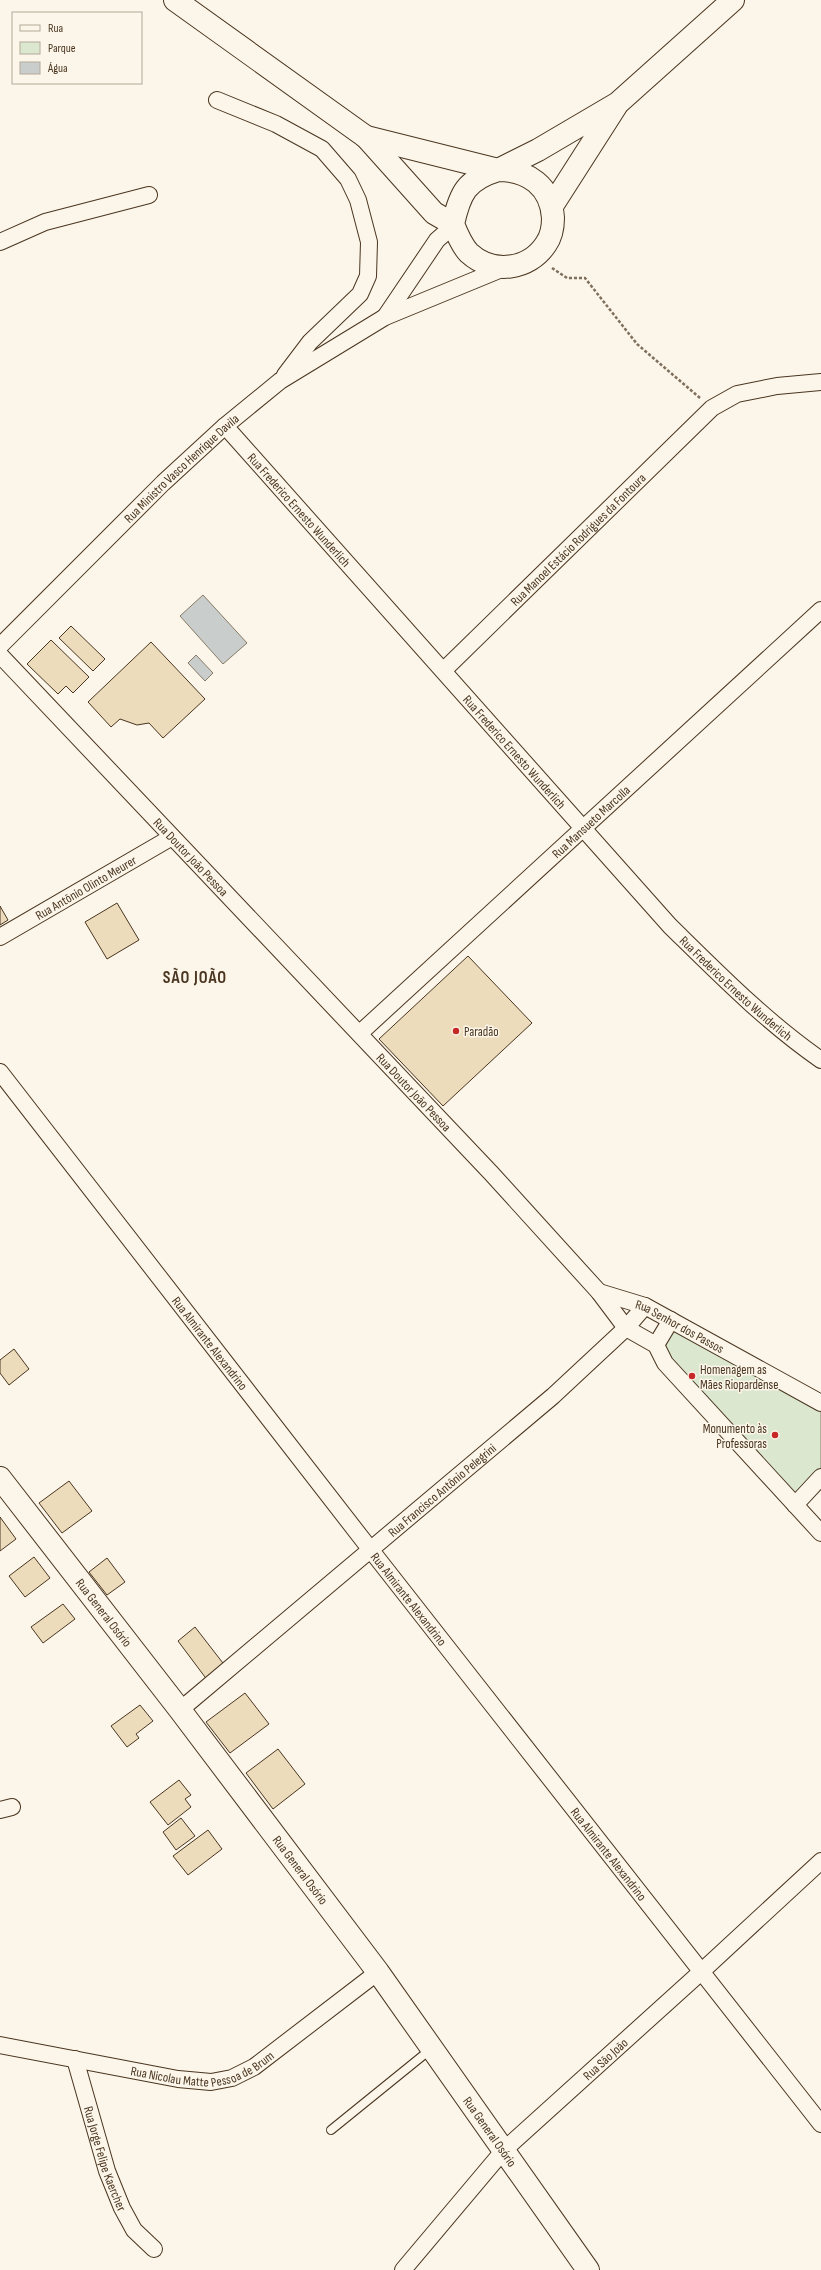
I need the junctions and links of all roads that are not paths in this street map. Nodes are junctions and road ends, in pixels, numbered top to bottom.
1 (175, 0) edge
2 (733, 0) edge
3 (217, 100) dead end
4 (618, 102) junction
5 (366, 137) junction
6 (498, 170) junction
7 (149, 195) dead end
8 (552, 206) junction
9 (454, 227) junction
10 (0, 242) edge
11 (504, 268) junction
12 (385, 317) junction
13 (280, 381) junction
14 (821, 382) edge
15 (224, 426) junction
16 (821, 610) edge
17 (0, 646) edge
18 (0, 654) edge
19 (444, 670) junction
20 (581, 828) junction
21 (172, 837) junction
22 (0, 938) edge
23 (360, 1033) junction
24 (821, 1060) edge
25 (0, 1072) edge
26 (599, 1292) junction
27 (646, 1306) junction
28 (671, 1320) junction
29 (626, 1328) junction
30 (656, 1345) junction
31 (821, 1402) edge
32 (821, 1477) edge
33 (0, 1478) edge
34 (795, 1505) junction
35 (821, 1533) edge
36 (370, 1549) junction
37 (180, 1710) junction
38 (821, 1861) edge
39 (378, 1972) junction
40 (701, 1972) junction
41 (0, 2045) edge
42 (431, 2049) junction
43 (75, 2059) junction
44 (821, 2124) edge
45 (331, 2130) dead end
46 (504, 2150) junction
47 (154, 2249) dead end
48 (403, 2270) edge
49 (588, 2270) edge

1 - 5 main road
2 - 4 main road
3 - 13 street
4 - 6 main road
4 - 8 main road
5 - 6 main road
5 - 9 main road
6 - 8 main road
6 - 9 main road
7 - 10 street
8 - 11 main road
9 - 11 main road
9 - 12 street, Rua Ministro Vasco Henrique Davila
11 - 12 street, Rua Ministro Vasco Henrique Davila
12 - 13 street, Rua Ministro Vasco Henrique Davila
13 - 15 street, Rua Ministro Vasco Henrique Davila
14 - 19 street, Rua Manoel Estácio Rodrigues da Fontoura
15 - 17 street, Rua Ministro Vasco Henrique Davila
15 - 19 street, Rua Frederico Ernesto Wunderlich
16 - 20 street, Rua Mansueto Marcolla
18 - 21 street, Rua Doutor João Pessoa
19 - 20 street, Rua Frederico Ernesto Wunderlich
20 - 23 street, Rua Mansueto Marcolla
20 - 24 street, Rua Frederico Ernesto Wunderlich
21 - 22 street, Rua Antônio Olinto Meurer
21 - 23 street, Rua Doutor João Pessoa
23 - 26 street, Rua Doutor João Pessoa
25 - 36 street, Rua Almirante Alexandrino
26 - 27 street, Rua Senhor dos Passos
26 - 29 street, Rua Doutor João Pessoa
27 - 28 street, Rua Senhor dos Passos
27 - 29 street, Rua Francisco Antônio Pelegrini
28 - 30 street
28 - 31 street, Rua Senhor dos Passos
29 - 30 street, Rua Doutor João Pessoa
29 - 36 street, Rua Francisco Antônio Pelegrini
30 - 34 street
32 - 34 street
33 - 37 main road, Rua General Osório
34 - 35 street
36 - 37 street, Rua Francisco Antônio Pelegrini
36 - 40 street, Rua Almirante Alexandrino
37 - 39 main road, Rua General Osório
38 - 40 street, Rua São João
39 - 42 main road, Rua General Osório
39 - 43 street, Rua Nicolau Matte Pessoa de Brum
40 - 44 street, Rua Almirante Alexandrino
40 - 46 street, Rua São João
41 - 43 street, Rua Nicolau Matte Pessoa de Brum
42 - 45 lane
42 - 46 main road, Rua General Osório
43 - 47 street, Rua Jorge Felipe Kaercher
46 - 48 street, Rua São João
46 - 49 main road, Rua General Osório

